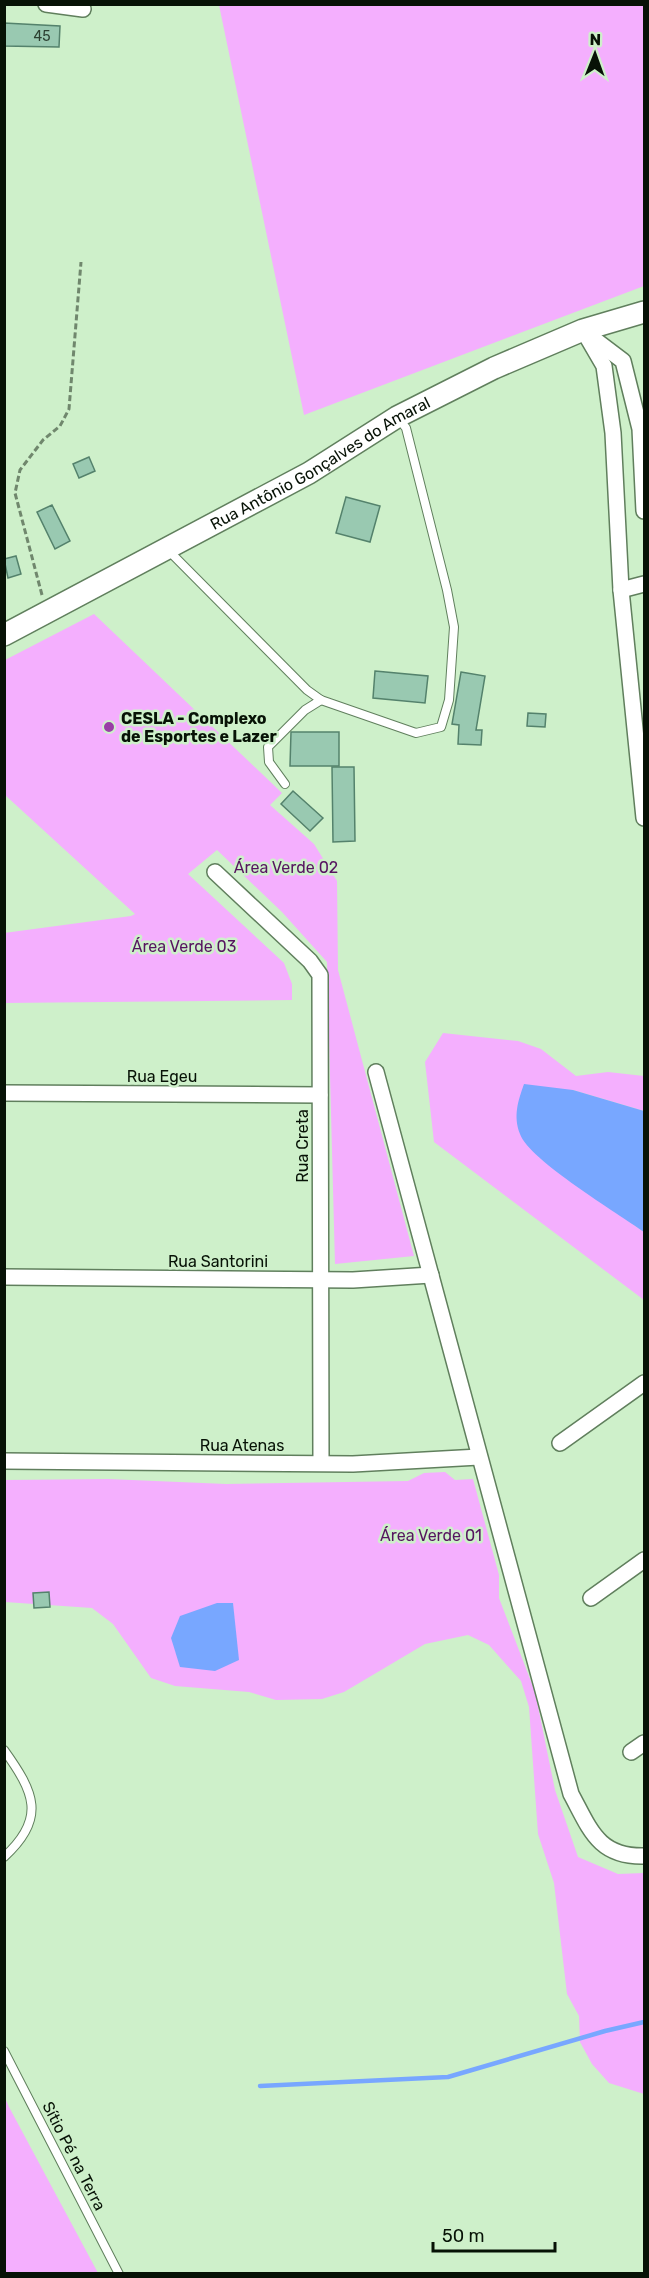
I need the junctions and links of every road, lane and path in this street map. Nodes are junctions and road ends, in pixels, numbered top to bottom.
1 (46, 4) edge
2 (83, 9) dead end
3 (81, 262) dead end
4 (645, 312) edge
5 (583, 330) junction
6 (397, 417) junction
7 (642, 428) edge
8 (613, 433) junction
9 (645, 511) edge
10 (168, 550) junction
11 (645, 584) edge
12 (621, 590) junction
13 (46, 611) junction
14 (4, 635) edge
15 (321, 700) junction
16 (285, 784) dead end
17 (645, 818) edge
18 (215, 872) dead end
19 (376, 1072) dead end
20 (4, 1094) edge
21 (320, 1095) junction
22 (431, 1275) junction
23 (4, 1277) edge
24 (321, 1279) junction
25 (645, 1383) edge
26 (560, 1443) dead end
27 (479, 1457) junction
28 (4, 1461) edge
29 (321, 1463) junction
30 (645, 1560) edge
31 (591, 1598) dead end
32 (645, 1743) edge
33 (4, 1750) edge
34 (631, 1752) dead end
35 (645, 1856) edge
36 (4, 1857) edge
37 (4, 2051) edge
38 (119, 2274) edge

1 - 2 street
3 - 13 path
4 - 5 street, Rua Antônio Gonçalves do Amaral
5 - 6 street, Rua Antônio Gonçalves do Amaral
5 - 7 street
5 - 8 street
6 - 10 street, Rua Antônio Gonçalves do Amaral
6 - 15 lane
7 - 8 street
7 - 9 street
8 - 12 street
10 - 13 street, Rua Antônio Gonçalves do Amaral
10 - 15 lane
11 - 12 street
12 - 17 street
13 - 14 street, Rua Antônio Gonçalves do Amaral
15 - 16 lane
18 - 21 street, Rua Creta
19 - 22 street
20 - 21 street, Rua Egeu
21 - 24 street, Rua Creta
22 - 24 street, Rua Santorini
22 - 27 street
23 - 24 street, Rua Santorini
24 - 29 street, Rua Creta
25 - 26 street
27 - 29 street, Rua Atenas
27 - 35 street
28 - 29 street, Rua Atenas
30 - 31 street
32 - 34 street
33 - 36 lane
37 - 38 lane, Sítio Pé na Terra

